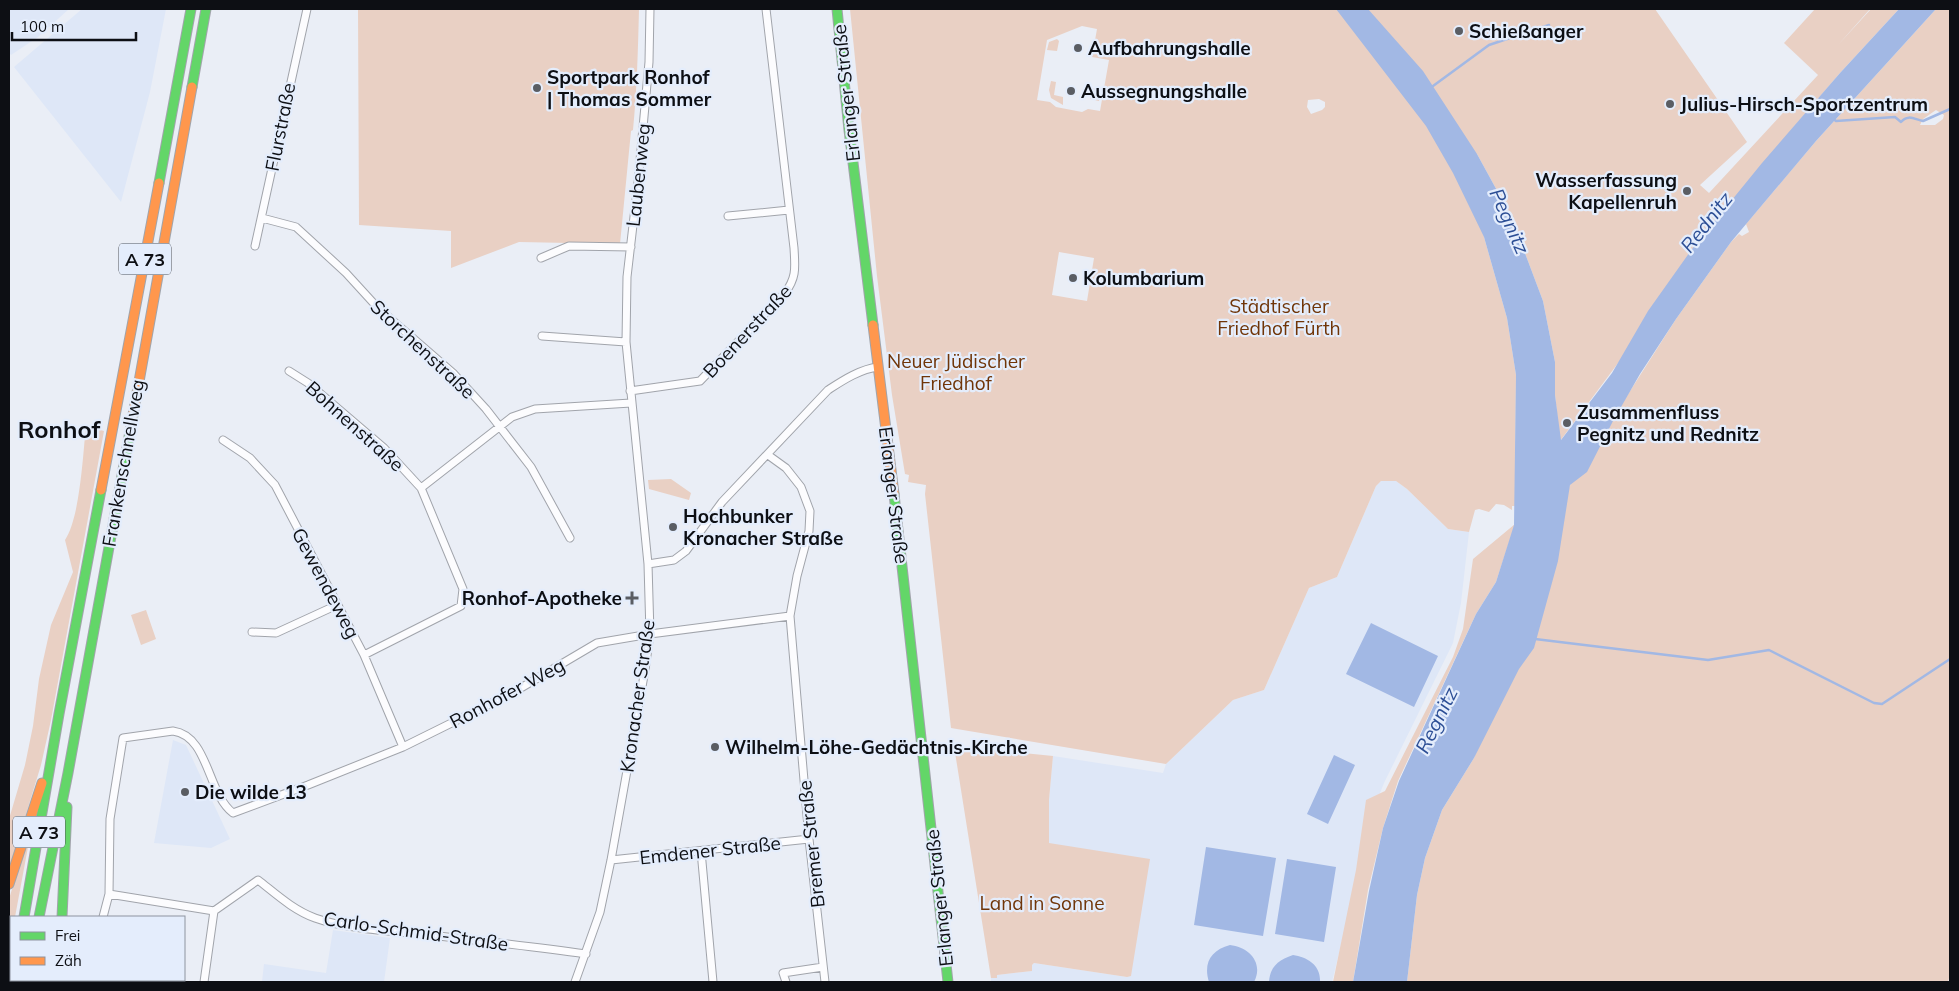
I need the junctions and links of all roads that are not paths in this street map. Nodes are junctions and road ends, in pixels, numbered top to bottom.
1 (191, 9) edge
2 (206, 9) edge
3 (306, 9) edge
4 (650, 9) edge
5 (766, 9) edge
6 (837, 9) edge
7 (789, 210) junction
8 (728, 216) dead end
9 (262, 218) junction
10 (255, 246) dead end
11 (631, 247) junction
12 (541, 258) dead end
13 (542, 336) dead end
14 (626, 342) junction
15 (878, 367) junction
16 (290, 371) dead end
17 (630, 392) junction
18 (631, 403) junction
19 (499, 426) junction
20 (223, 440) dead end
21 (768, 454) junction
22 (421, 488) junction
23 (570, 538) dead end
24 (648, 564) junction
25 (337, 605) junction
26 (790, 616) junction
27 (252, 632) dead end
28 (650, 634) junction
29 (364, 655) junction
30 (54, 747) junction
31 (403, 747) junction
32 (68, 773) junction
33 (809, 840) junction
34 (700, 851) junction
35 (611, 860) junction
36 (9, 884) edge
37 (109, 894) junction
38 (214, 911) junction
39 (24, 916) edge
40 (39, 916) edge
41 (62, 916) edge
42 (103, 916) edge
43 (586, 954) junction
44 (823, 967) junction
45 (204, 982) edge
46 (575, 982) edge
47 (713, 982) edge
48 (786, 982) edge
49 (825, 982) edge
50 (948, 982) edge

1 - 30 main road, Frankenschnellweg / A 73
2 - 32 main road, Frankenschnellweg / A 73
3 - 9 street, Flurstraße
4 - 11 street, Laubenweg
5 - 7 street, Boenerstraße
6 - 15 main road, Erlanger Straße
7 - 8 street
7 - 17 street, Boenerstraße
9 - 10 street, Flurstraße
9 - 19 street, Storchenstraße
11 - 12 street
11 - 14 street, Laubenweg
13 - 14 street
14 - 17 street, Laubenweg
15 - 21 street
15 - 50 main road, Erlanger Straße
16 - 22 street, Bohnenstraße
17 - 18 street, Laubenweg
18 - 19 street
18 - 24 street, Laubenweg
19 - 22 street
19 - 23 street, Storchenstraße
20 - 25 street, Gewendeweg
21 - 24 street
21 - 26 street, Bremer Straße
22 - 29 street, Bohnenstraße
24 - 28 street, Kronacher Straße
25 - 27 street
25 - 29 street, Gewendeweg
26 - 28 street, Ronhofer Weg
26 - 33 street, Bremer Straße
28 - 31 street, Ronhofer Weg
28 - 35 street, Kronacher Straße
29 - 31 street, Gewendeweg
30 - 36 main road
30 - 39 main road, Frankenschnellweg / A 73
31 - 37 street, Ronhofer Weg
32 - 40 main road, Frankenschnellweg / A 73
32 - 41 main road
33 - 34 street, Emdener Straße
33 - 44 street, Bremer Straße
34 - 35 street, Emdener Straße
34 - 47 street
35 - 43 street, Kronacher Straße
37 - 38 street
37 - 42 street
38 - 43 street, Carlo-Schmid-Straße
38 - 45 street
43 - 46 street, Kronacher Straße
44 - 48 street
44 - 49 street, Bremer Straße

